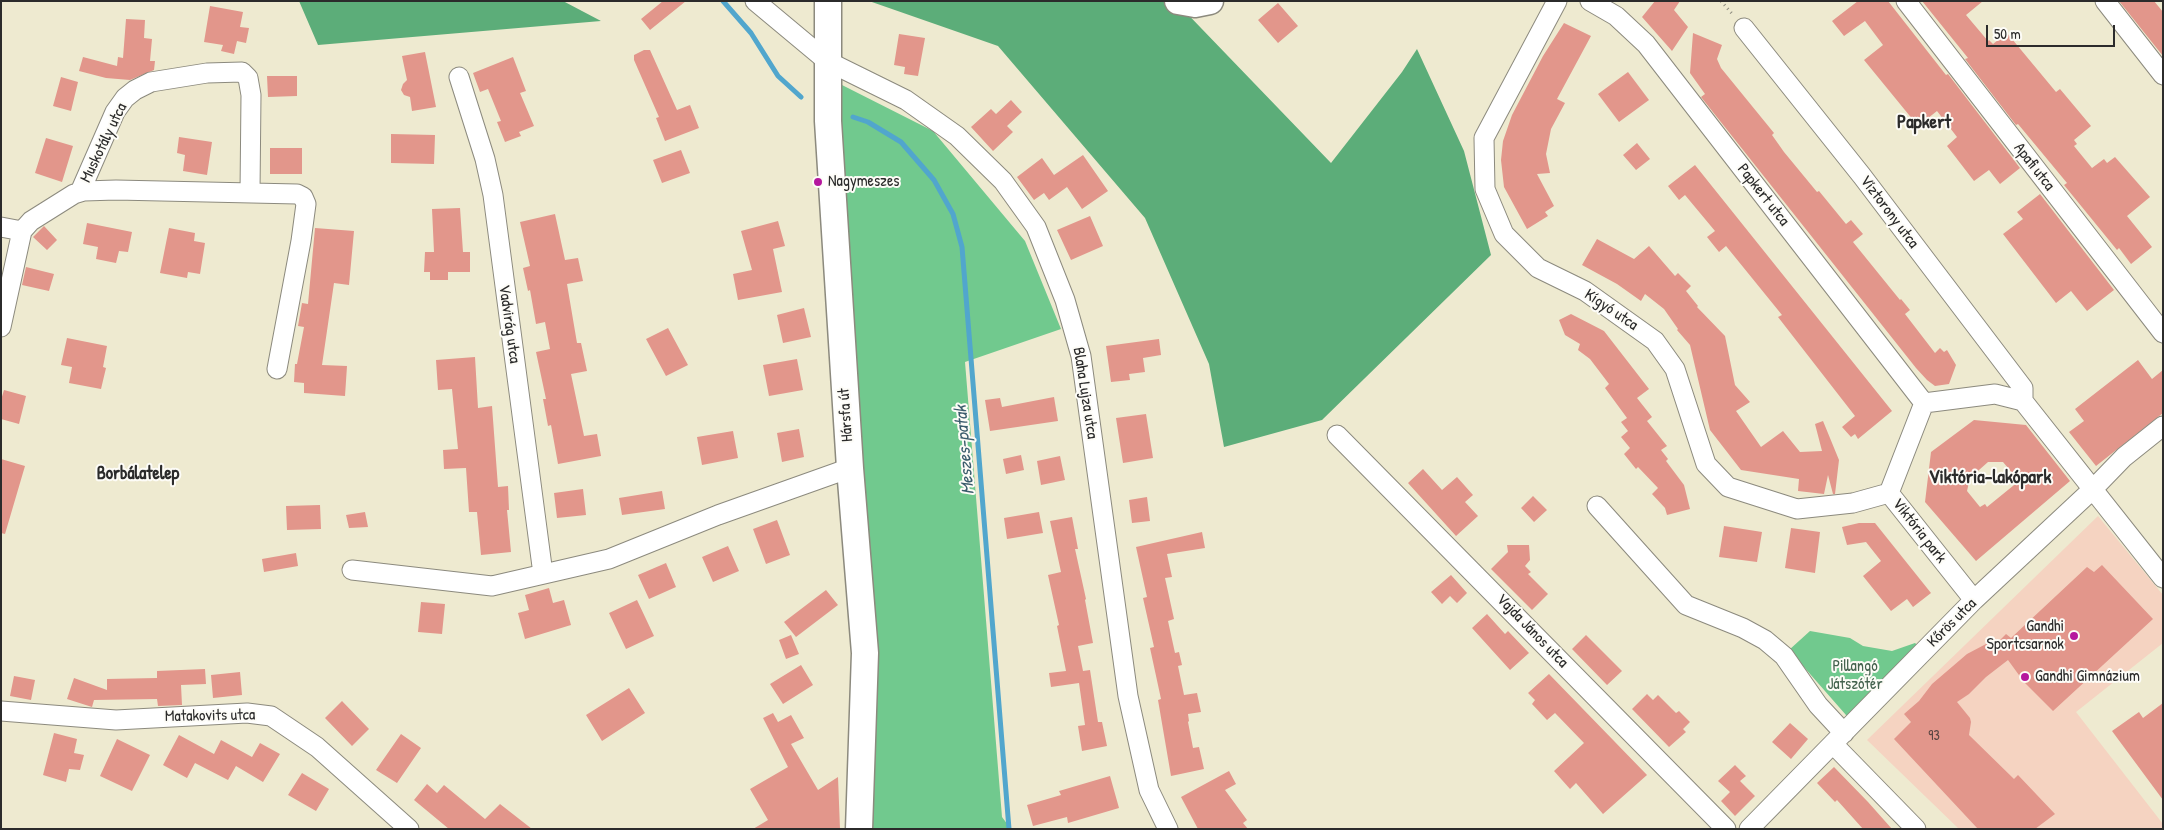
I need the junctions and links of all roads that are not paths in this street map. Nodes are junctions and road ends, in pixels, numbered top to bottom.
1 (755, 1) edge
2 (1178, 1) edge
3 (1210, 1) edge
4 (1557, 1) edge
5 (1590, 1) edge
6 (1906, 1) edge
7 (2105, 1) edge
8 (824, 4) edge
9 (1744, 28) dead end
10 (827, 61) junction
11 (2163, 75) edge
12 (459, 77) dead end
13 (80, 192) junction
14 (250, 192) junction
15 (1, 227) edge
16 (22, 231) junction
17 (1, 327) edge
18 (2163, 333) edge
19 (277, 369) dead end
20 (2023, 401) junction
21 (1924, 403) junction
22 (2163, 426) edge
23 (1337, 435) dead end
24 (850, 468) junction
25 (2093, 489) junction
26 (1889, 493) junction
27 (1597, 506) dead end
28 (352, 570) dead end
29 (543, 574) junction
30 (2163, 578) edge
31 (1974, 600) junction
32 (1, 711) edge
33 (1839, 738) junction
34 (409, 829) edge
35 (859, 829) edge
36 (1168, 829) edge
37 (1726, 829) edge
38 (1749, 829) edge
39 (1916, 829) edge

1 - 10 street, Blaha Lujza utca
2 - 3 street
4 - 26 street, Kígyó utca
5 - 21 street, Papkert utca
6 - 18 street, Apafi utca
7 - 11 street
8 - 10 street, Hársfa út
9 - 20 street, Víztorony utca
10 - 24 street, Hársfa út
10 - 36 street, Blaha Lujza utca
12 - 29 street, Vadvirág utca
13 - 14 street, Muskotály utca
13 - 14 street, Muskotály utca
13 - 16 street, Muskotály utca
14 - 19 street, Muskotály utca
15 - 16 street
16 - 17 street
20 - 21 street
20 - 25 street
21 - 26 street, Viktória park
22 - 25 street, Kőrös utca
23 - 37 street, Vajda János utca
24 - 29 street
24 - 35 street, Hársfa út
25 - 30 street
25 - 31 street, Kőrös utca
26 - 31 street, Viktória park
27 - 33 street
28 - 29 street
31 - 33 street, Kőrös utca
32 - 34 street, Matakovits utca
33 - 38 street, Kőrös utca
33 - 39 street

